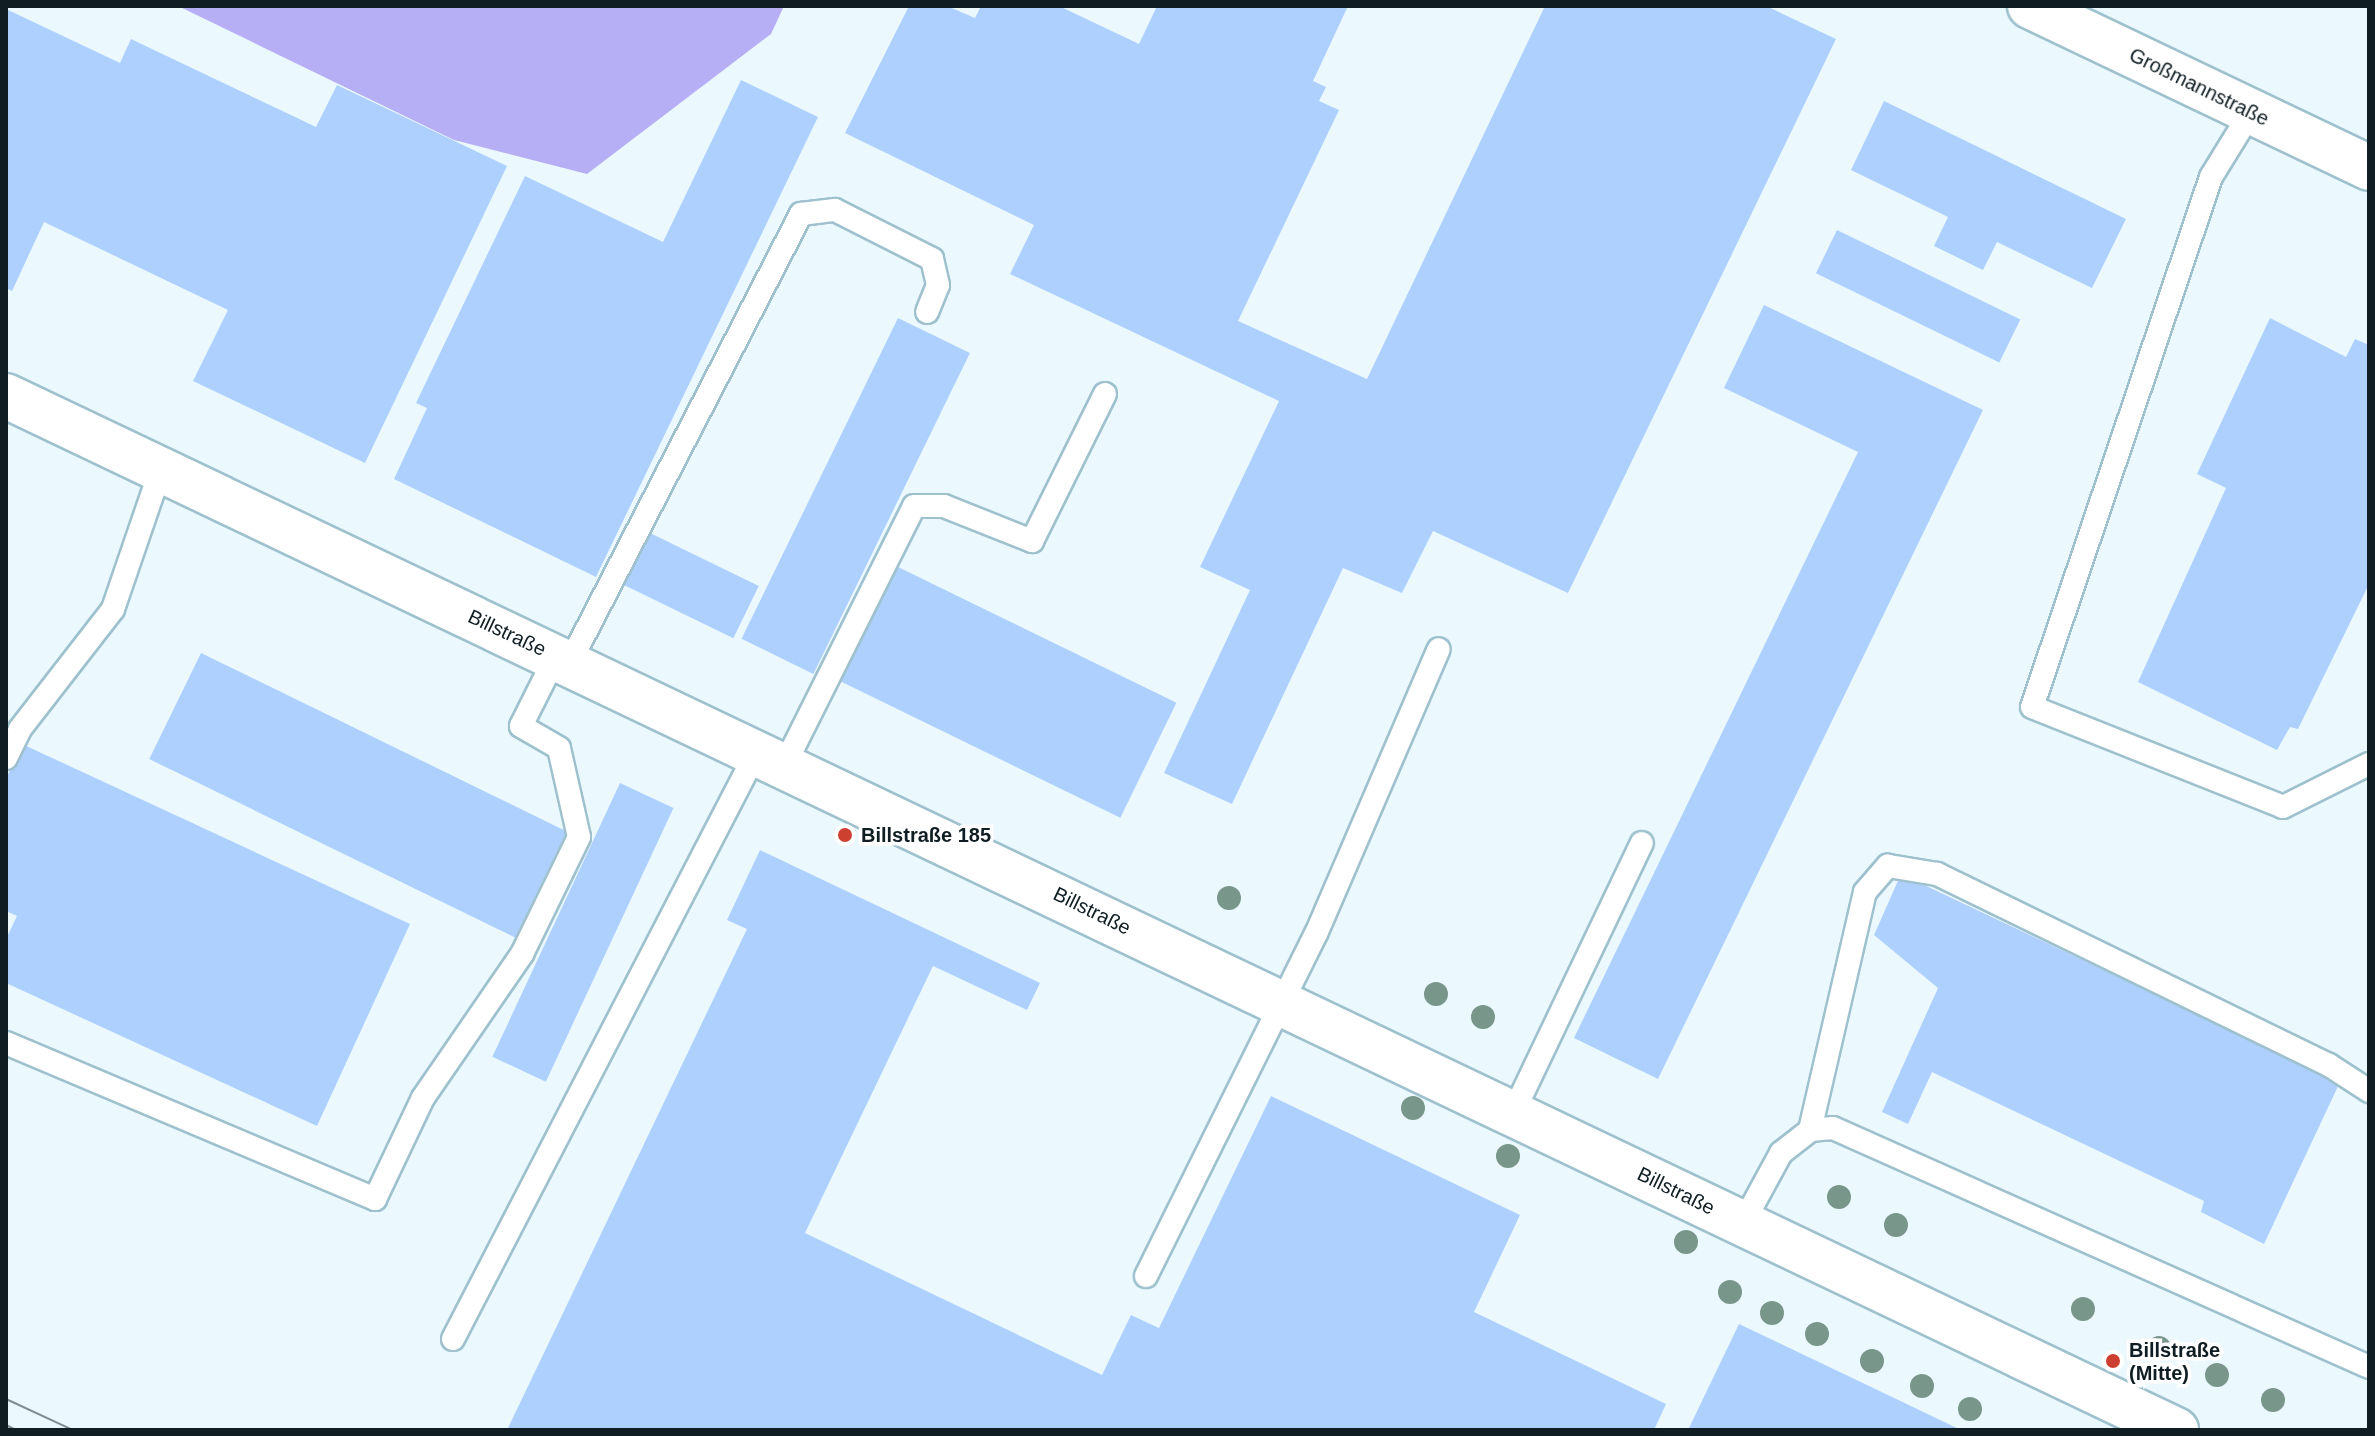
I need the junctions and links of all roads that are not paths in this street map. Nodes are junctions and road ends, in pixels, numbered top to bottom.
1 (2030, 6) edge
2 (2251, 112) junction
3 (2367, 161) edge
4 (927, 312) dead end
5 (1105, 394) dead end
6 (6, 396) edge
7 (161, 469) junction
8 (1439, 649) dead end
9 (563, 659) junction
10 (6, 758) edge
11 (771, 758) junction
12 (2369, 764) edge
13 (1642, 843) dead end
14 (1279, 1000) junction
15 (6, 1043) edge
16 (2369, 1091) edge
17 (1513, 1113) junction
18 (1810, 1130) junction
19 (1743, 1223) junction
20 (1146, 1276) dead end
21 (453, 1339) dead end
22 (2369, 1367) edge
23 (2176, 1430) edge

1 - 2 street, Großmannstraße
2 - 3 street, Großmannstraße
2 - 12 lane
4 - 9 lane
5 - 11 lane
6 - 7 street, Billstraße
7 - 9 street, Billstraße
7 - 10 lane
8 - 14 lane
9 - 11 street, Billstraße
9 - 15 lane
11 - 14 street, Billstraße
11 - 21 lane
13 - 17 lane
14 - 17 street, Billstraße
14 - 20 lane
16 - 18 lane
17 - 19 street, Billstraße
18 - 19 lane
18 - 22 lane
19 - 23 street, Billstraße

